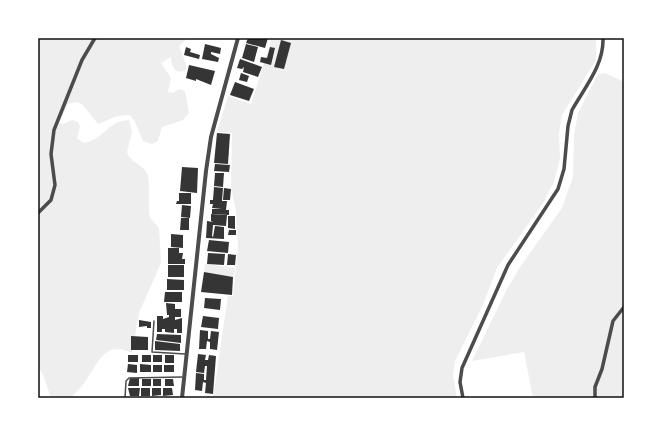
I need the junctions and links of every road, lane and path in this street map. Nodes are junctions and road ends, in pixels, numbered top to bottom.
1 (95, 38) edge
2 (238, 38) edge
3 (603, 38) edge
4 (38, 213) edge
5 (624, 307) edge
6 (154, 321) dead end
7 (187, 354) junction
8 (184, 377) junction
9 (125, 398) edge
10 (182, 398) edge
11 (463, 398) edge
12 (595, 398) edge

1 - 4 street
2 - 7 street
3 - 11 street
5 - 12 street
6 - 7 lane
7 - 8 street
8 - 9 lane
8 - 10 street

